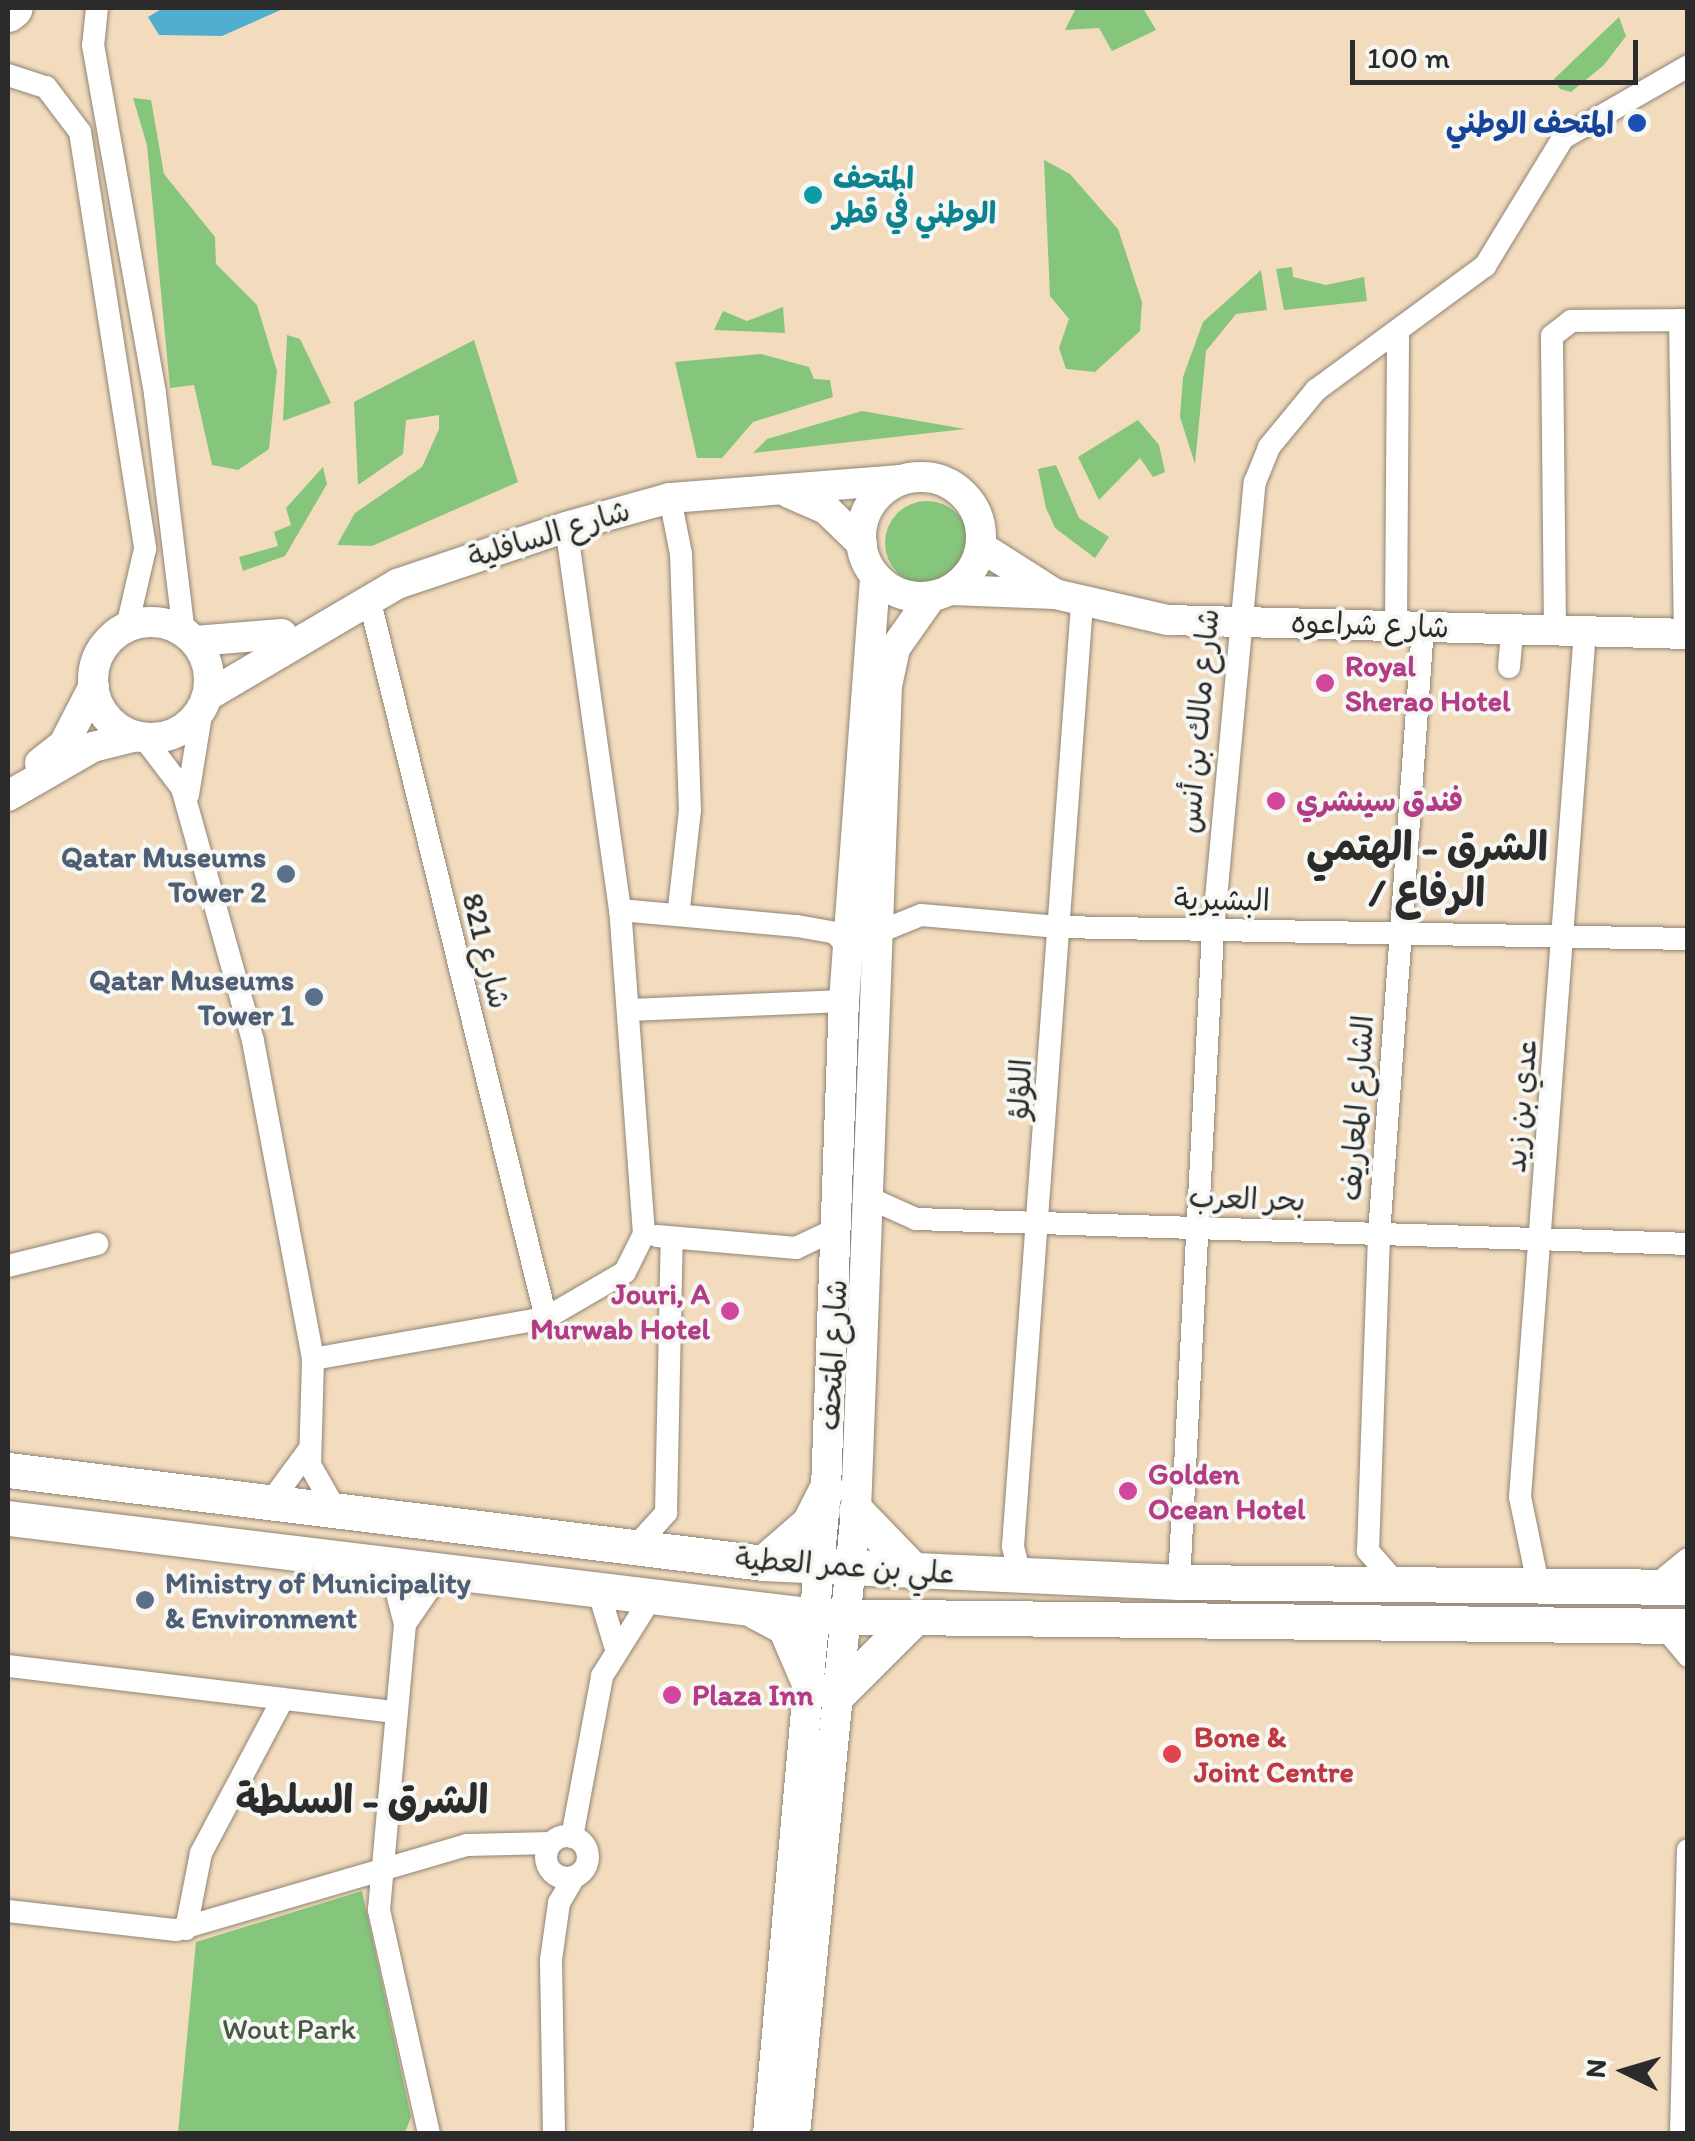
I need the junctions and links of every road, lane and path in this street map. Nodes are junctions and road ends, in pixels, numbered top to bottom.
1 (97, 8) edge
2 (1688, 66) edge
3 (8, 75) edge
4 (1684, 320) edge
5 (1398, 336) junction
6 (901, 480) junction
7 (782, 491) junction
8 (670, 498) junction
9 (566, 527) junction
10 (862, 544) junction
11 (980, 548) junction
12 (875, 576) junction
13 (941, 593) junction
14 (369, 598) junction
15 (1068, 599) junction
16 (328, 622) junction
17 (1236, 622) junction
18 (1410, 626) junction
19 (128, 627) junction
20 (1512, 628) junction
21 (1570, 629) junction
22 (1686, 634) edge
23 (190, 637) junction
24 (1510, 667) dead end
25 (94, 686) junction
26 (204, 702) junction
27 (140, 737) junction
28 (8, 793) edge
29 (188, 809) junction
30 (680, 908) junction
31 (620, 910) junction
32 (1058, 927) junction
33 (1398, 930) junction
34 (1212, 931) junction
35 (879, 932) junction
36 (1565, 936) junction
37 (1688, 938) edge
38 (848, 946) junction
39 (844, 1001) junction
40 (628, 1010) junction
41 (869, 1198) junction
42 (1044, 1222) junction
43 (1195, 1227) junction
44 (836, 1228) junction
45 (644, 1234) junction
46 (1379, 1234) junction
47 (672, 1238) junction
48 (1541, 1239) junction
49 (96, 1244) dead end
50 (1688, 1244) edge
51 (8, 1266) edge
52 (546, 1318) junction
53 (313, 1359) junction
54 (309, 1450) junction
55 (8, 1474) edge
56 (826, 1489) junction
57 (272, 1500) junction
58 (334, 1508) junction
59 (856, 1511) junction
60 (9, 1520) edge
61 (636, 1546) junction
62 (248, 1548) junction
63 (1688, 1559) edge
64 (389, 1563) junction
65 (764, 1563) junction
66 (443, 1569) junction
67 (915, 1572) junction
68 (1020, 1575) junction
69 (1179, 1582) junction
70 (1238, 1583) junction
71 (1396, 1583) junction
72 (1538, 1584) junction
73 (597, 1586) junction
74 (1670, 1586) edge
75 (833, 1593) junction
76 (654, 1594) junction
77 (744, 1607) junction
78 (912, 1620) junction
79 (404, 1624) junction
80 (1676, 1627) edge
81 (616, 1649) junction
82 (1688, 1656) edge
83 (8, 1666) edge
84 (823, 1689) junction
85 (282, 1698) junction
86 (394, 1712) junction
87 (1688, 1850) edge
88 (559, 1859) junction
89 (376, 1870) junction
90 (1687, 1870) edge
91 (8, 1912) edge
92 (186, 1929) junction
93 (1685, 2029) edge
94 (428, 2134) edge
95 (554, 2134) edge
96 (768, 2134) edge
97 (795, 2134) edge
98 (1681, 2134) edge

1 - 23 street
2 - 5 street, شارع مالك بن أنس
3 - 19 street
4 - 21 street, عدي بن زيد
4 - 22 street
5 - 17 street, شارع مالك بن أنس
5 - 18 street, الشارع المعاريف
6 - 7 street, شارع السافلية
6 - 10 street
6 - 11 street
7 - 8 street, شارع السافلية
7 - 10 street, شارع السافلية
8 - 9 street, شارع السافلية
8 - 30 street
9 - 14 street, شارع السافلية
9 - 31 street
10 - 12 street
11 - 13 street
11 - 15 street, شارع شراعوه
12 - 13 street
12 - 38 street, شارع المتحف
13 - 15 street, شارع شراعوه
13 - 35 street, شارع المتحف
14 - 16 street, شارع السافلية
14 - 52 street, شارع 821
15 - 17 street, شارع شراعوه
15 - 32 street, اللؤلؤ
16 - 23 street, شارع السافلية
16 - 26 street, شارع السافلية
17 - 18 street, شارع شراعوه
17 - 34 street, شارع مالك بن أنس
18 - 20 street, شارع شراعوه
18 - 33 street, الشارع المعاريف
19 - 23 street
19 - 25 street
20 - 21 street, شارع شراعوه
20 - 24 street
21 - 22 street, شارع شراعوه
21 - 36 street, عدي بن زيد
23 - 26 street
25 - 27 street
25 - 28 street
26 - 27 street
26 - 29 street
27 - 28 street
27 - 29 street
29 - 53 street
30 - 31 street
30 - 38 street
31 - 40 street
32 - 34 street, البشيرية
32 - 35 street, البشيرية
32 - 42 street, اللؤلؤ
33 - 34 street, البشيرية
33 - 36 street, البشيرية
33 - 46 street, الشارع المعاريف
34 - 43 street, شارع مالك بن أنس
35 - 41 street, شارع المتحف
36 - 37 street, البشيرية
36 - 48 street, عدي بن زيد
38 - 39 street, شارع المتحف
39 - 40 street
39 - 44 street, شارع المتحف
40 - 45 street
41 - 42 street, بحر العرب
41 - 59 street, شارع المتحف
42 - 43 street, بحر العرب
42 - 68 street, اللؤلؤ
43 - 46 street, بحر العرب
43 - 69 street, شارع مالك بن أنس
44 - 47 street
44 - 56 street, شارع المتحف
45 - 47 street
45 - 52 street
46 - 48 street, بحر العرب
46 - 71 street, الشارع المعاريف
47 - 61 street
48 - 50 street, بحر العرب
48 - 72 street, عدي بن زيد
49 - 51 street
52 - 53 street
53 - 54 street
54 - 57 street
54 - 58 street
55 - 57 main road, علي بن عمر العطية
56 - 65 main road
56 - 75 street, شارع المتحف
57 - 58 main road, علي بن عمر العطية
58 - 61 main road, علي بن عمر العطية
59 - 67 main road
59 - 75 street, شارع المتحف
60 - 62 main road, علي بن عمر العطية
61 - 65 main road, علي بن عمر العطية
62 - 64 main road, علي بن عمر العطية
62 - 75 main road
63 - 74 street
64 - 66 main road, علي بن عمر العطية
64 - 79 street
65 - 75 main road, علي بن عمر العطية
66 - 73 main road, علي بن عمر العطية
66 - 79 street
67 - 68 main road, علي بن عمر العطية
67 - 75 main road, علي بن عمر العطية
68 - 69 main road, علي بن عمر العطية
69 - 70 main road, علي بن عمر العطية
70 - 71 main road, علي بن عمر العطية
70 - 75 main road
71 - 72 main road, علي بن عمر العطية
72 - 74 main road, علي بن عمر العطية
73 - 76 main road, علي بن عمر العطية
73 - 81 street
75 - 77 main road, علي بن عمر العطية
75 - 78 main road, علي بن عمر العطية
75 - 84 street, شارع المتحف
76 - 77 main road, علي بن عمر العطية
76 - 81 street
77 - 84 main road
78 - 80 main road, علي بن عمر العطية
78 - 84 main road
79 - 86 street
80 - 82 street
81 - 88 street
83 - 85 street
84 - 96 street, شارع المتحف
84 - 97 street, شارع المتحف
85 - 86 street
85 - 92 street
86 - 89 street
87 - 90 street
88 - 89 street
88 - 95 street
89 - 92 street
89 - 94 street
90 - 93 street
91 - 92 street
93 - 98 street

